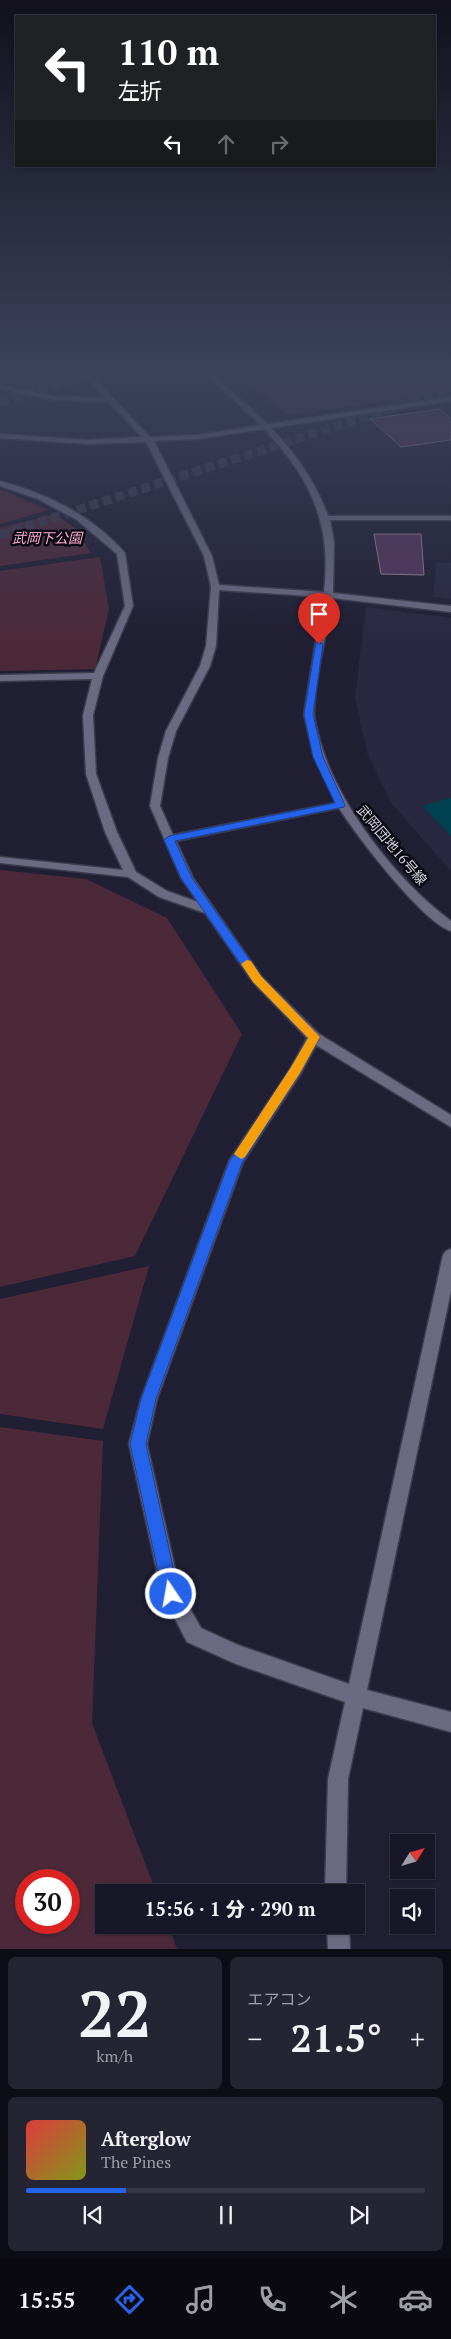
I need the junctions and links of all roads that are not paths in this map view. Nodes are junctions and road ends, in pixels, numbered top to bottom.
1 (161, 463) edge
2 (296, 463) edge
3 (0, 483) edge
4 (326, 518) junction
5 (451, 518) edge
6 (215, 587) junction
7 (327, 595) junction
8 (451, 609) edge
9 (98, 676) junction
10 (0, 678) edge
11 (340, 805) junction
12 (169, 840) junction
13 (0, 860) edge
14 (131, 874) junction
15 (209, 910) junction
16 (451, 927) edge
17 (314, 1037) junction
18 (451, 1122) edge
19 (451, 1255) edge
20 (355, 1696) junction
21 (451, 1722) edge
22 (336, 1884) edge
23 (339, 1934) edge
24 (340, 1949) edge

1 - 6 street
2 - 4 street, 武岡団地16号線
3 - 9 street
4 - 5 street
4 - 7 street, 武岡団地16号線
6 - 7 street
6 - 12 street
7 - 8 street
7 - 11 street, 武岡団地16号線
9 - 10 street
9 - 14 street
11 - 12 street
11 - 16 street, 武岡団地16号線
12 - 15 street
13 - 14 street
14 - 15 street
15 - 17 street
17 - 18 street
17 - 20 street
19 - 20 street
20 - 21 street
20 - 22 street
23 - 24 street

